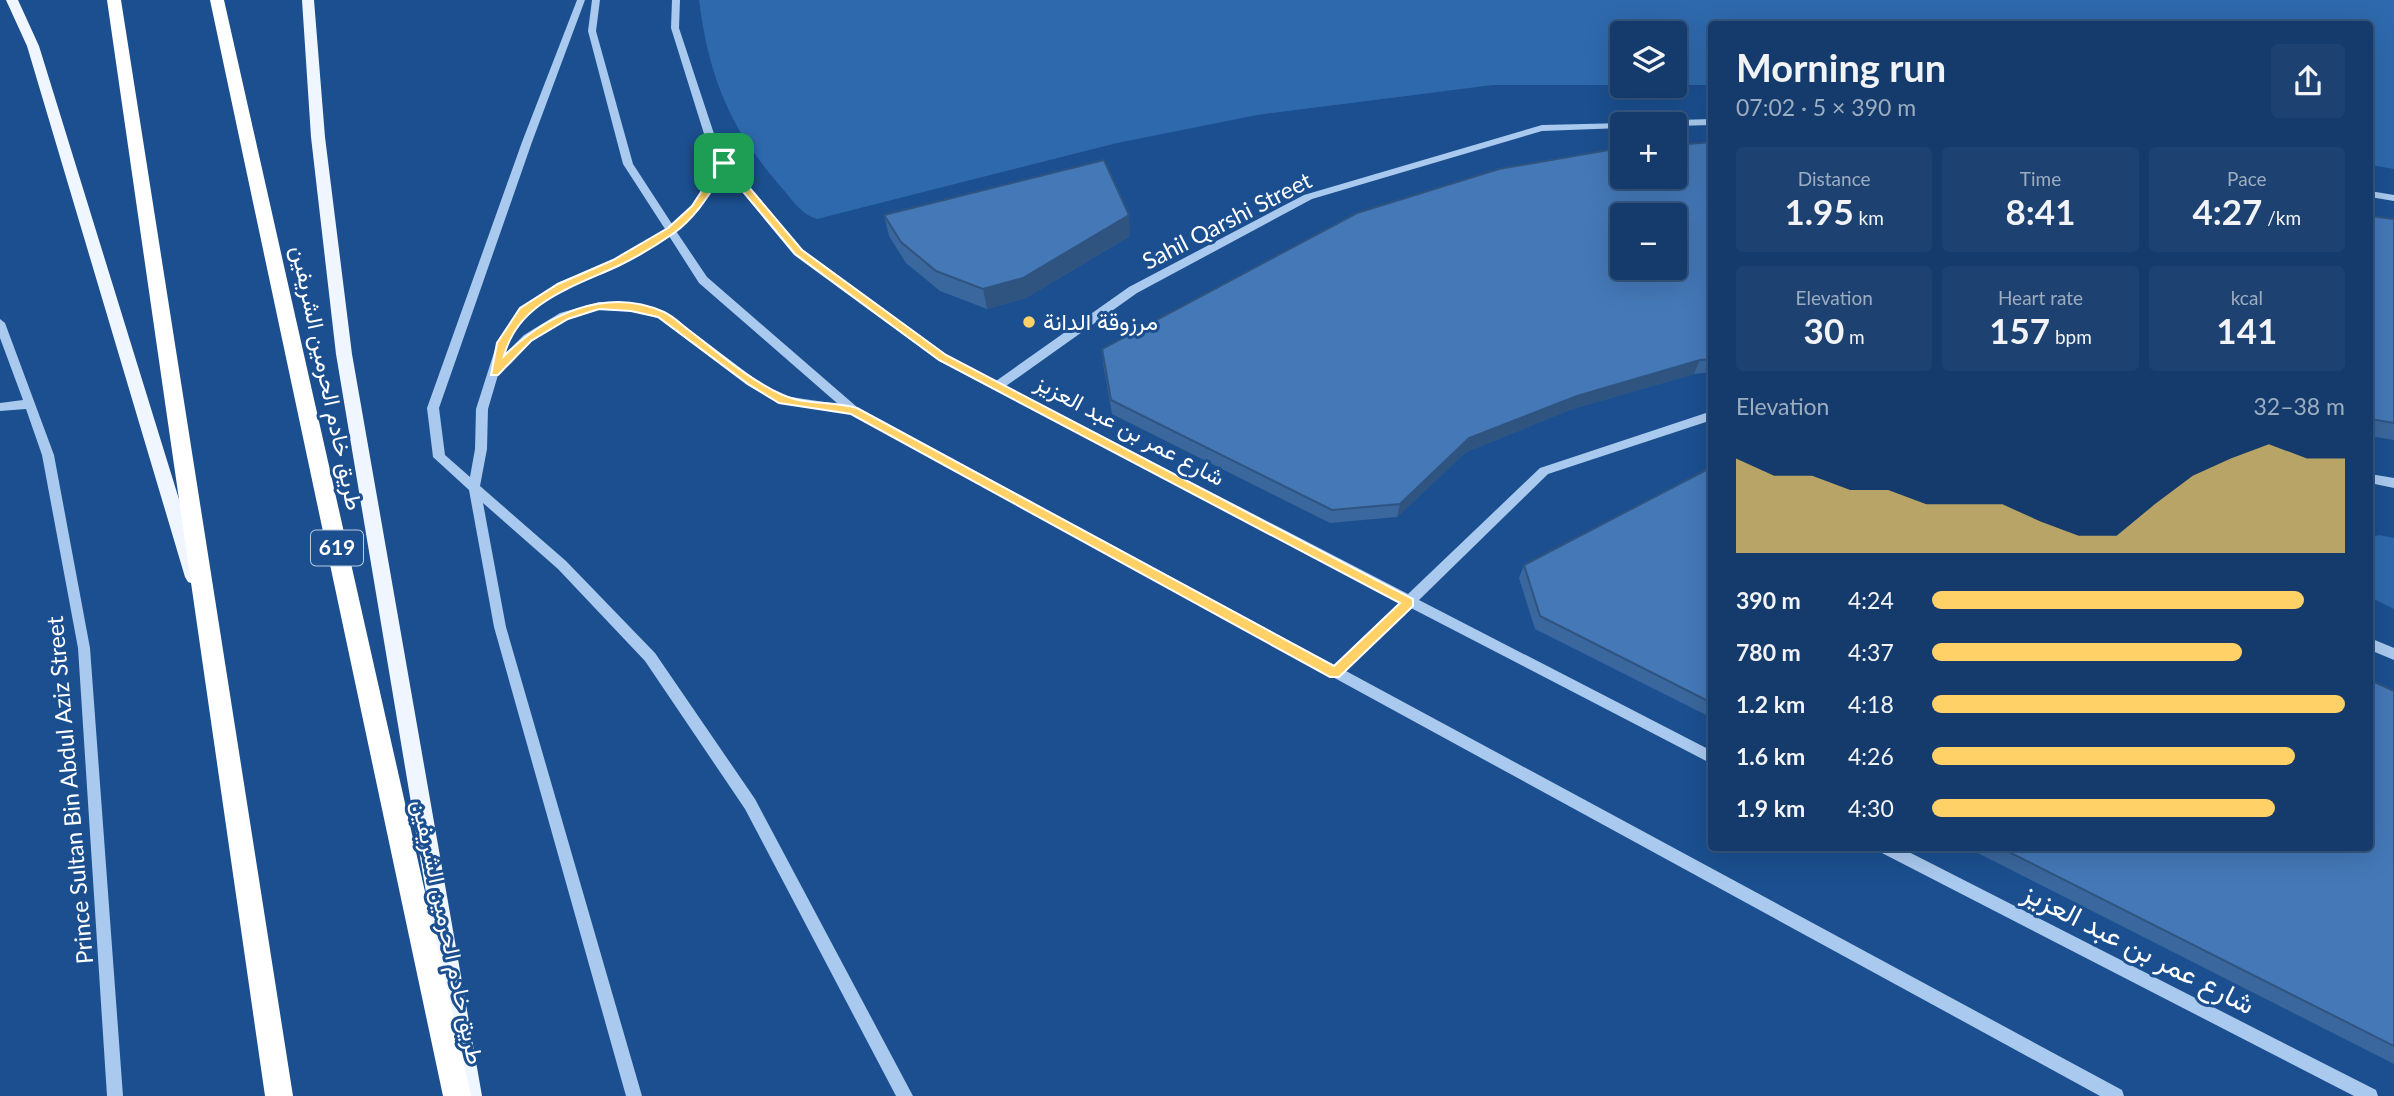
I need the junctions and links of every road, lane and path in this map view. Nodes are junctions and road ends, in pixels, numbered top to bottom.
1 (12, 0) edge
2 (114, 0) edge
3 (217, 0) edge
4 (308, 0) edge
5 (581, 0) edge
6 (596, 0) edge
7 (676, 0) edge
8 (1708, 122) edge
9 (1687, 123) edge
10 (1610, 125) edge
11 (724, 163) junction
12 (2373, 194) edge
13 (2394, 198) edge
14 (671, 230) junction
15 (0, 323) edge
16 (495, 372) junction
17 (997, 386) junction
18 (30, 404) junction
19 (0, 407) edge
20 (853, 410) junction
21 (1708, 416) edge
22 (2373, 480) edge
23 (2394, 483) edge
24 (474, 487) junction
25 (1408, 602) junction
26 (204, 612) junction
27 (2373, 645) edge
28 (2394, 654) edge
29 (1335, 673) junction
30 (1708, 756) edge
31 (1893, 851) edge
32 (115, 1096) edge
33 (279, 1096) edge
34 (457, 1096) edge
35 (471, 1096) edge
36 (634, 1096) edge
37 (905, 1096) edge
38 (2116, 1096) edge
39 (2370, 1096) edge

1 - 26 main road
2 - 26 highway
3 - 34 highway, طريق خادم الحرمين الشريفين / 619
4 - 35 main road
5 - 24 street
6 - 14 street
7 - 11 street, شارع عمر بن عبد العزيز
8 - 9 street
10 - 17 street, Sahil Qarshi Street
11 - 14 street
11 - 17 street, شارع عمر بن عبد العزيز
12 - 13 street
14 - 16 street
14 - 20 street
15 - 18 street, Prince Sultan Bin Abdul Aziz Street
16 - 20 street
16 - 24 street
17 - 25 street, شارع عمر بن عبد العزيز
18 - 19 street
18 - 32 street, Prince Sultan Bin Abdul Aziz Street
20 - 29 street
21 - 25 street
22 - 23 street
24 - 36 street
24 - 37 street
25 - 29 street
25 - 30 street, شارع عمر بن عبد العزيز
26 - 33 highway
27 - 28 street
29 - 38 street
31 - 39 street, شارع عمر بن عبد العزيز

